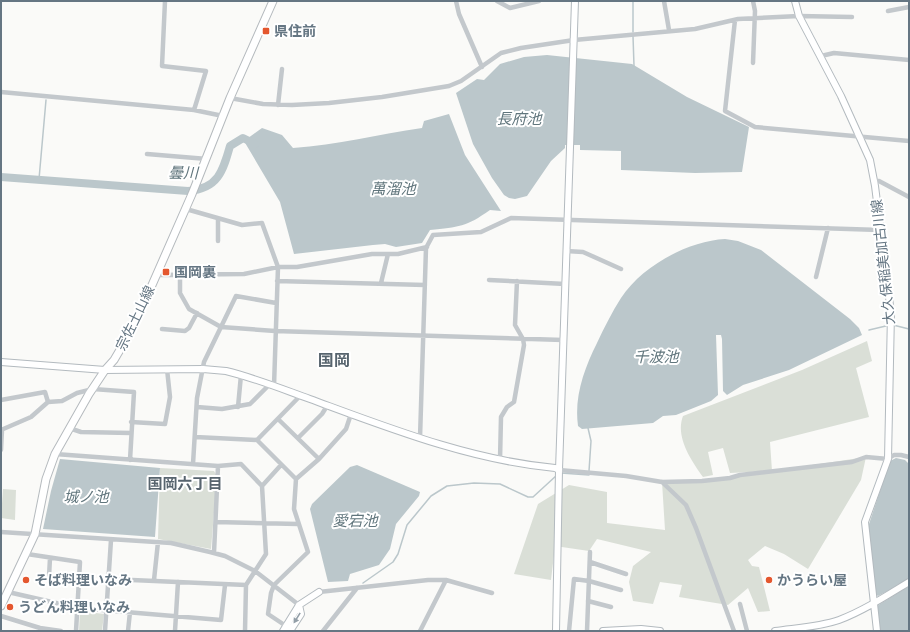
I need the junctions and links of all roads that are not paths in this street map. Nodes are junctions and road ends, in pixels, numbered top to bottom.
1 (165, 1) edge
2 (273, 1) edge
3 (456, 1) edge
4 (497, 1) edge
5 (539, 1) edge
6 (575, 1) edge
7 (664, 1) edge
8 (753, 1) edge
9 (795, 1) edge
10 (909, 7) edge
11 (888, 11) dead end
12 (799, 16) junction
13 (755, 18) junction
14 (852, 18) dead end
15 (735, 20) junction
16 (669, 30) junction
17 (574, 40) junction
18 (821, 56) junction
19 (909, 60) edge
20 (753, 63) dead end
21 (482, 67) junction
22 (282, 69) dead end
23 (1, 92) edge
24 (230, 98) junction
25 (278, 105) junction
26 (194, 110) junction
27 (223, 116) junction
28 (860, 137) junction
29 (909, 141) edge
30 (147, 154) dead end
31 (207, 159) junction
32 (874, 182) junction
33 (909, 197) edge
34 (186, 209) junction
35 (218, 219) junction
36 (567, 220) junction
37 (828, 228) junction
38 (880, 230) junction
39 (218, 241) dead end
40 (427, 247) junction
41 (566, 251) junction
42 (388, 254) junction
43 (278, 267) junction
44 (621, 269) dead end
45 (180, 274) junction
46 (157, 275) junction
47 (816, 277) dead end
48 (489, 280) dead end
49 (277, 281) junction
50 (517, 281) junction
51 (381, 283) junction
52 (565, 284) junction
53 (425, 285) junction
54 (276, 303) junction
55 (197, 313) junction
56 (221, 327) junction
57 (162, 329) dead end
58 (275, 331) junction
59 (424, 336) junction
60 (523, 339) junction
61 (564, 340) junction
62 (1, 362) edge
63 (167, 369) junction
64 (203, 369) junction
65 (105, 370) junction
66 (241, 375) junction
67 (272, 386) junction
68 (93, 389) junction
69 (300, 396) junction
70 (1, 400) edge
71 (48, 402) junction
72 (327, 406) junction
73 (197, 407) junction
74 (238, 407) junction
75 (351, 414) junction
76 (278, 419) junction
77 (132, 422) junction
78 (69, 428) junction
79 (2, 430) edge
80 (131, 433) junction
81 (195, 437) junction
82 (298, 438) junction
83 (420, 438) junction
84 (257, 440) junction
85 (1, 450) edge
86 (55, 454) junction
87 (909, 457) edge
88 (319, 459) junction
89 (888, 459) junction
90 (130, 460) junction
91 (500, 460) junction
92 (193, 464) junction
93 (281, 465) junction
94 (218, 466) junction
95 (559, 470) junction
96 (296, 479) junction
97 (662, 482) junction
98 (262, 486) junction
99 (216, 522) junction
100 (298, 524) junction
101 (263, 525) junction
102 (1, 532) edge
103 (35, 534) junction
104 (111, 540) junction
105 (158, 542) junction
106 (590, 552) dead end
107 (214, 553) junction
108 (26, 554) junction
109 (50, 558) junction
110 (590, 562) junction
111 (255, 571) junction
112 (626, 574) dead end
113 (49, 577) dead end
114 (109, 579) junction
115 (154, 580) junction
116 (446, 580) junction
117 (589, 581) junction
118 (178, 582) junction
119 (909, 582) edge
120 (225, 585) junction
121 (246, 585) junction
122 (274, 585) junction
123 (357, 588) junction
124 (621, 590) dead end
125 (8, 592) junction
126 (319, 592) joint
127 (492, 593) dead end
128 (588, 601) junction
129 (873, 603) junction
130 (740, 604) dead end
131 (299, 605) junction
132 (1, 606) edge
133 (611, 607) dead end
134 (78, 608) junction
135 (106, 611) junction
136 (130, 612) junction
137 (176, 615) junction
138 (1, 616) edge
139 (286, 629) edge
140 (40, 630) edge
141 (61, 631) edge
142 (76, 631) edge
143 (105, 631) edge
144 (128, 631) edge
145 (175, 631) edge
146 (245, 631) edge
147 (323, 631) edge
148 (420, 631) edge
149 (556, 631) edge
150 (569, 631) edge
151 (587, 631) edge
152 (603, 631) edge
153 (660, 631) edge
154 (734, 631) edge
155 (747, 631) edge
156 (775, 631) edge
157 (877, 631) edge

1 - 26 street
2 - 24 main road, 宗佐土山線
3 - 21 street
4 - 5 street
6 - 17 street
7 - 16 street
8 - 13 street
9 - 12 street, 大久保稲美加古川線
10 - 11 street
12 - 13 street
12 - 14 street
12 - 18 street, 大久保稲美加古川線
13 - 15 street
13 - 20 street
15 - 16 street
15 - 28 street
16 - 17 street
17 - 21 street
17 - 36 street
18 - 19 street
18 - 28 street, 大久保稲美加古川線
21 - 25 street
22 - 25 street
23 - 26 street
24 - 25 street
24 - 27 main road, 宗佐土山線
26 - 27 street
27 - 31 main road, 宗佐土山線
28 - 29 street
28 - 32 street, 大久保稲美加古川線
30 - 31 street
31 - 34 main road, 宗佐土山線
32 - 33 street
32 - 38 street, 大久保稲美加古川線
34 - 35 street
34 - 46 main road, 宗佐土山線
35 - 39 street
35 - 43 street
36 - 37 street
36 - 40 street
36 - 41 street
37 - 38 street
37 - 47 street
38 - 89 street, 大久保稲美加古川線
40 - 42 street
40 - 53 street
41 - 44 street
41 - 52 street
42 - 43 street
42 - 51 street
43 - 45 street
43 - 49 street
45 - 46 street
45 - 55 street
46 - 65 main road, 宗佐土山線
48 - 50 street
49 - 51 street
49 - 54 street
50 - 52 street
50 - 60 street
51 - 53 street
52 - 61 street
53 - 59 street
54 - 56 street
54 - 58 street
55 - 56 street
55 - 57 street
56 - 58 street
56 - 64 street
58 - 59 street
58 - 67 street
59 - 60 street
59 - 83 street
60 - 61 street
60 - 91 street
61 - 95 street
62 - 65 street
63 - 64 street
63 - 65 street
63 - 77 street
64 - 66 street
64 - 73 street
65 - 68 main road, 宗佐土山線
66 - 67 street
66 - 74 street
67 - 69 street
67 - 74 street
68 - 71 street
68 - 77 street
68 - 78 main road, 宗佐土山線
69 - 72 street
69 - 76 street
70 - 71 street
71 - 79 street
72 - 75 street
72 - 82 street
73 - 74 street
73 - 81 street
75 - 83 street
75 - 88 street
76 - 82 street
76 - 84 street
77 - 80 street
78 - 80 street
78 - 86 main road, 宗佐土山線
79 - 85 street
80 - 90 street
81 - 84 street
81 - 92 street
82 - 88 street
83 - 91 street
84 - 93 street
86 - 90 street
86 - 103 main road, 宗佐土山線
87 - 89 street
88 - 96 street
89 - 97 street
89 - 129 street, 大久保稲美加古川線
90 - 92 street
91 - 95 street
92 - 94 street
93 - 96 street
93 - 98 street
94 - 98 street
94 - 99 street
95 - 97 street
95 - 149 street
96 - 100 street
97 - 154 street
98 - 101 street
99 - 101 street
99 - 107 street
100 - 101 street
100 - 122 street
101 - 111 street
102 - 103 street
103 - 104 street
103 - 108 main road, 宗佐土山線
104 - 105 street
104 - 114 street
105 - 107 street
105 - 115 street
106 - 110 street
107 - 111 street
108 - 109 street
108 - 125 main road, 宗佐土山線
109 - 113 street
109 - 134 street
110 - 112 street
110 - 117 street
111 - 121 street
111 - 122 street
114 - 115 street
114 - 135 street
115 - 118 street
116 - 123 street
116 - 127 street
116 - 148 street
117 - 124 street
117 - 128 street
117 - 150 street
118 - 120 street
118 - 137 street
119 - 129 street
120 - 121 street
120 - 137 street
121 - 146 street
122 - 131 street
122 - 139 street
123 - 126 street
123 - 147 street
125 - 132 main road, 宗佐土山線
125 - 134 street
126 - 131 street
128 - 133 street
128 - 151 street
129 - 156 street
129 - 157 street, 大久保稲美加古川線
130 - 155 street
131 - 139 street
134 - 135 street
134 - 142 street
135 - 136 street
135 - 143 street
136 - 137 street
136 - 144 street
137 - 145 street
138 - 140 street
140 - 141 street
152 - 153 street

